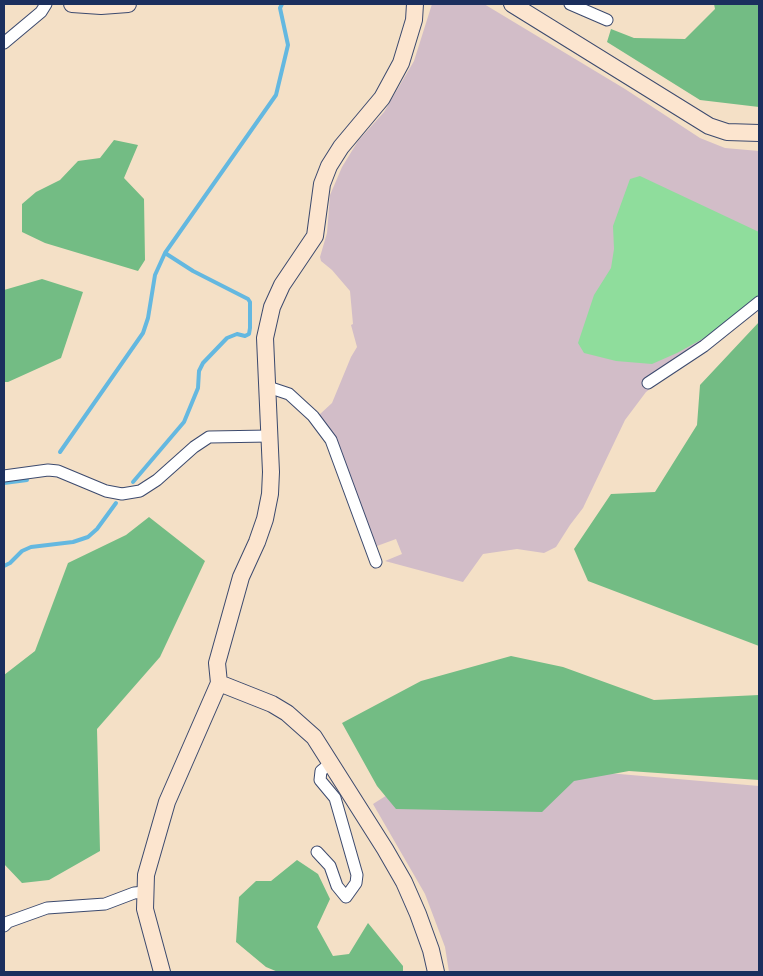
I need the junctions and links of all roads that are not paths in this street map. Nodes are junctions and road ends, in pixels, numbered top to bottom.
1 (46, 4) edge
2 (72, 4) edge
3 (128, 4) edge
4 (415, 4) edge
5 (512, 4) edge
6 (570, 4) edge
7 (607, 20) dead end
8 (4, 43) edge
9 (759, 133) edge
10 (759, 302) edge
11 (648, 383) dead end
12 (268, 387) junction
13 (270, 436) junction
14 (4, 476) edge
15 (376, 562) dead end
16 (219, 683) junction
17 (332, 762) junction
18 (317, 852) dead end
19 (145, 892) junction
20 (4, 926) edge
21 (162, 972) edge
22 (436, 972) edge

1 - 8 street
2 - 3 street
4 - 12 street
5 - 9 street
6 - 7 street
10 - 11 street
12 - 13 street
12 - 15 street
13 - 14 street
13 - 16 street
16 - 17 street
16 - 19 street
17 - 18 street
17 - 22 street
19 - 20 street
19 - 21 street

